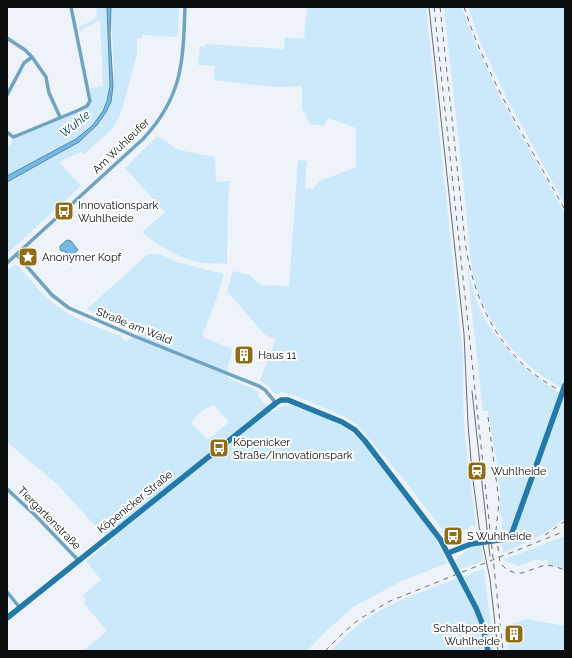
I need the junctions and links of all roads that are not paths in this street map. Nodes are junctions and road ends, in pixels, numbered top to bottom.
1 (71, 7) edge
2 (185, 7) edge
3 (7, 38) edge
4 (32, 57) junction
5 (7, 95) edge
6 (60, 117) junction
7 (7, 132) edge
8 (16, 255) junction
9 (7, 263) edge
10 (565, 385) edge
11 (276, 403) junction
12 (7, 489) edge
13 (448, 553) junction
14 (78, 560) junction
15 (7, 592) edge
16 (20, 608) junction
17 (7, 618) edge
18 (488, 651) edge

1 - 6 street
2 - 8 street, Am Wuhleufer
3 - 4 street
4 - 5 street
4 - 6 street
6 - 7 street
8 - 9 street, Am Wuhleufer
8 - 11 street, Straße am Wald
10 - 13 main road
11 - 13 main road
11 - 14 main road, Köpenicker Straße
12 - 14 street, Tiergartenstraße
13 - 18 main road
14 - 16 main road, Köpenicker Straße
15 - 16 street
16 - 17 main road, Köpenicker Straße

